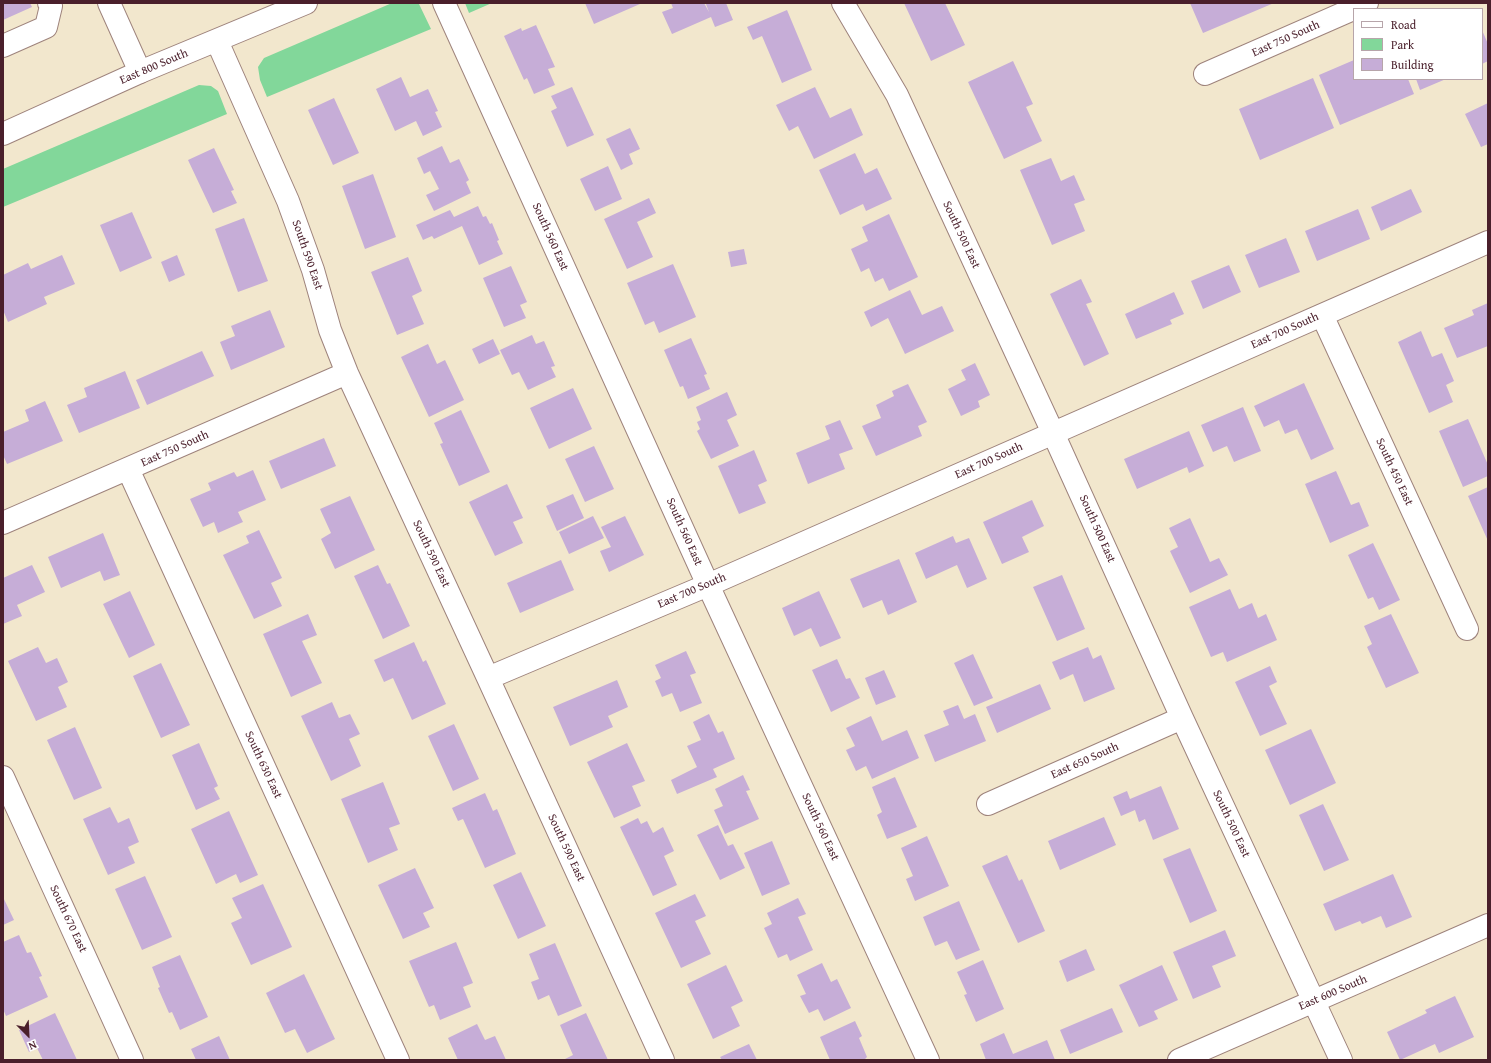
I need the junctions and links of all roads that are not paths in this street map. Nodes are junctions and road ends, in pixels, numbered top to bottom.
1 (49, 3) edge
2 (109, 3) edge
3 (444, 3) edge
4 (843, 3) edge
5 (1367, 3) edge
6 (292, 6) edge
7 (1356, 8) edge
8 (1353, 9) edge
9 (216, 41) junction
10 (3, 46) edge
11 (140, 72) junction
12 (1205, 74) dead end
13 (3, 134) edge
14 (1488, 242) edge
15 (1322, 315) junction
16 (347, 373) junction
17 (1053, 433) junction
18 (128, 469) junction
19 (3, 522) edge
20 (708, 585) junction
21 (1467, 629) dead end
22 (488, 678) junction
23 (1182, 718) junction
24 (3, 777) edge
25 (988, 804) dead end
26 (1488, 925) edge
27 (1314, 1001) junction
28 (132, 1060) edge
29 (398, 1060) edge
30 (663, 1060) edge
31 (928, 1060) edge
32 (1179, 1060) edge
33 (1341, 1060) edge

1 - 10 street
2 - 11 street
3 - 20 street, South 560 East
4 - 17 street, South 500 East
5 - 7 street, East 750 South
6 - 9 street, East 800 South
8 - 12 street, East 750 South
9 - 11 street, East 800 South
9 - 16 street, South 590 East
11 - 13 street, East 800 South
14 - 15 street, East 700 South
15 - 17 street, East 700 South
15 - 21 street, South 450 East
16 - 18 street, East 750 South
16 - 22 street, South 590 East
17 - 20 street, East 700 South
17 - 23 street, South 500 East
18 - 19 street, East 750 South
18 - 29 street, South 630 East
20 - 22 street, East 700 South
20 - 31 street, South 560 East
22 - 30 street, South 590 East
23 - 25 street, East 650 South
23 - 27 street, South 500 East
24 - 28 street, South 670 East
26 - 27 street, East 600 South
27 - 32 street, East 600 South
27 - 33 street, South 500 East

